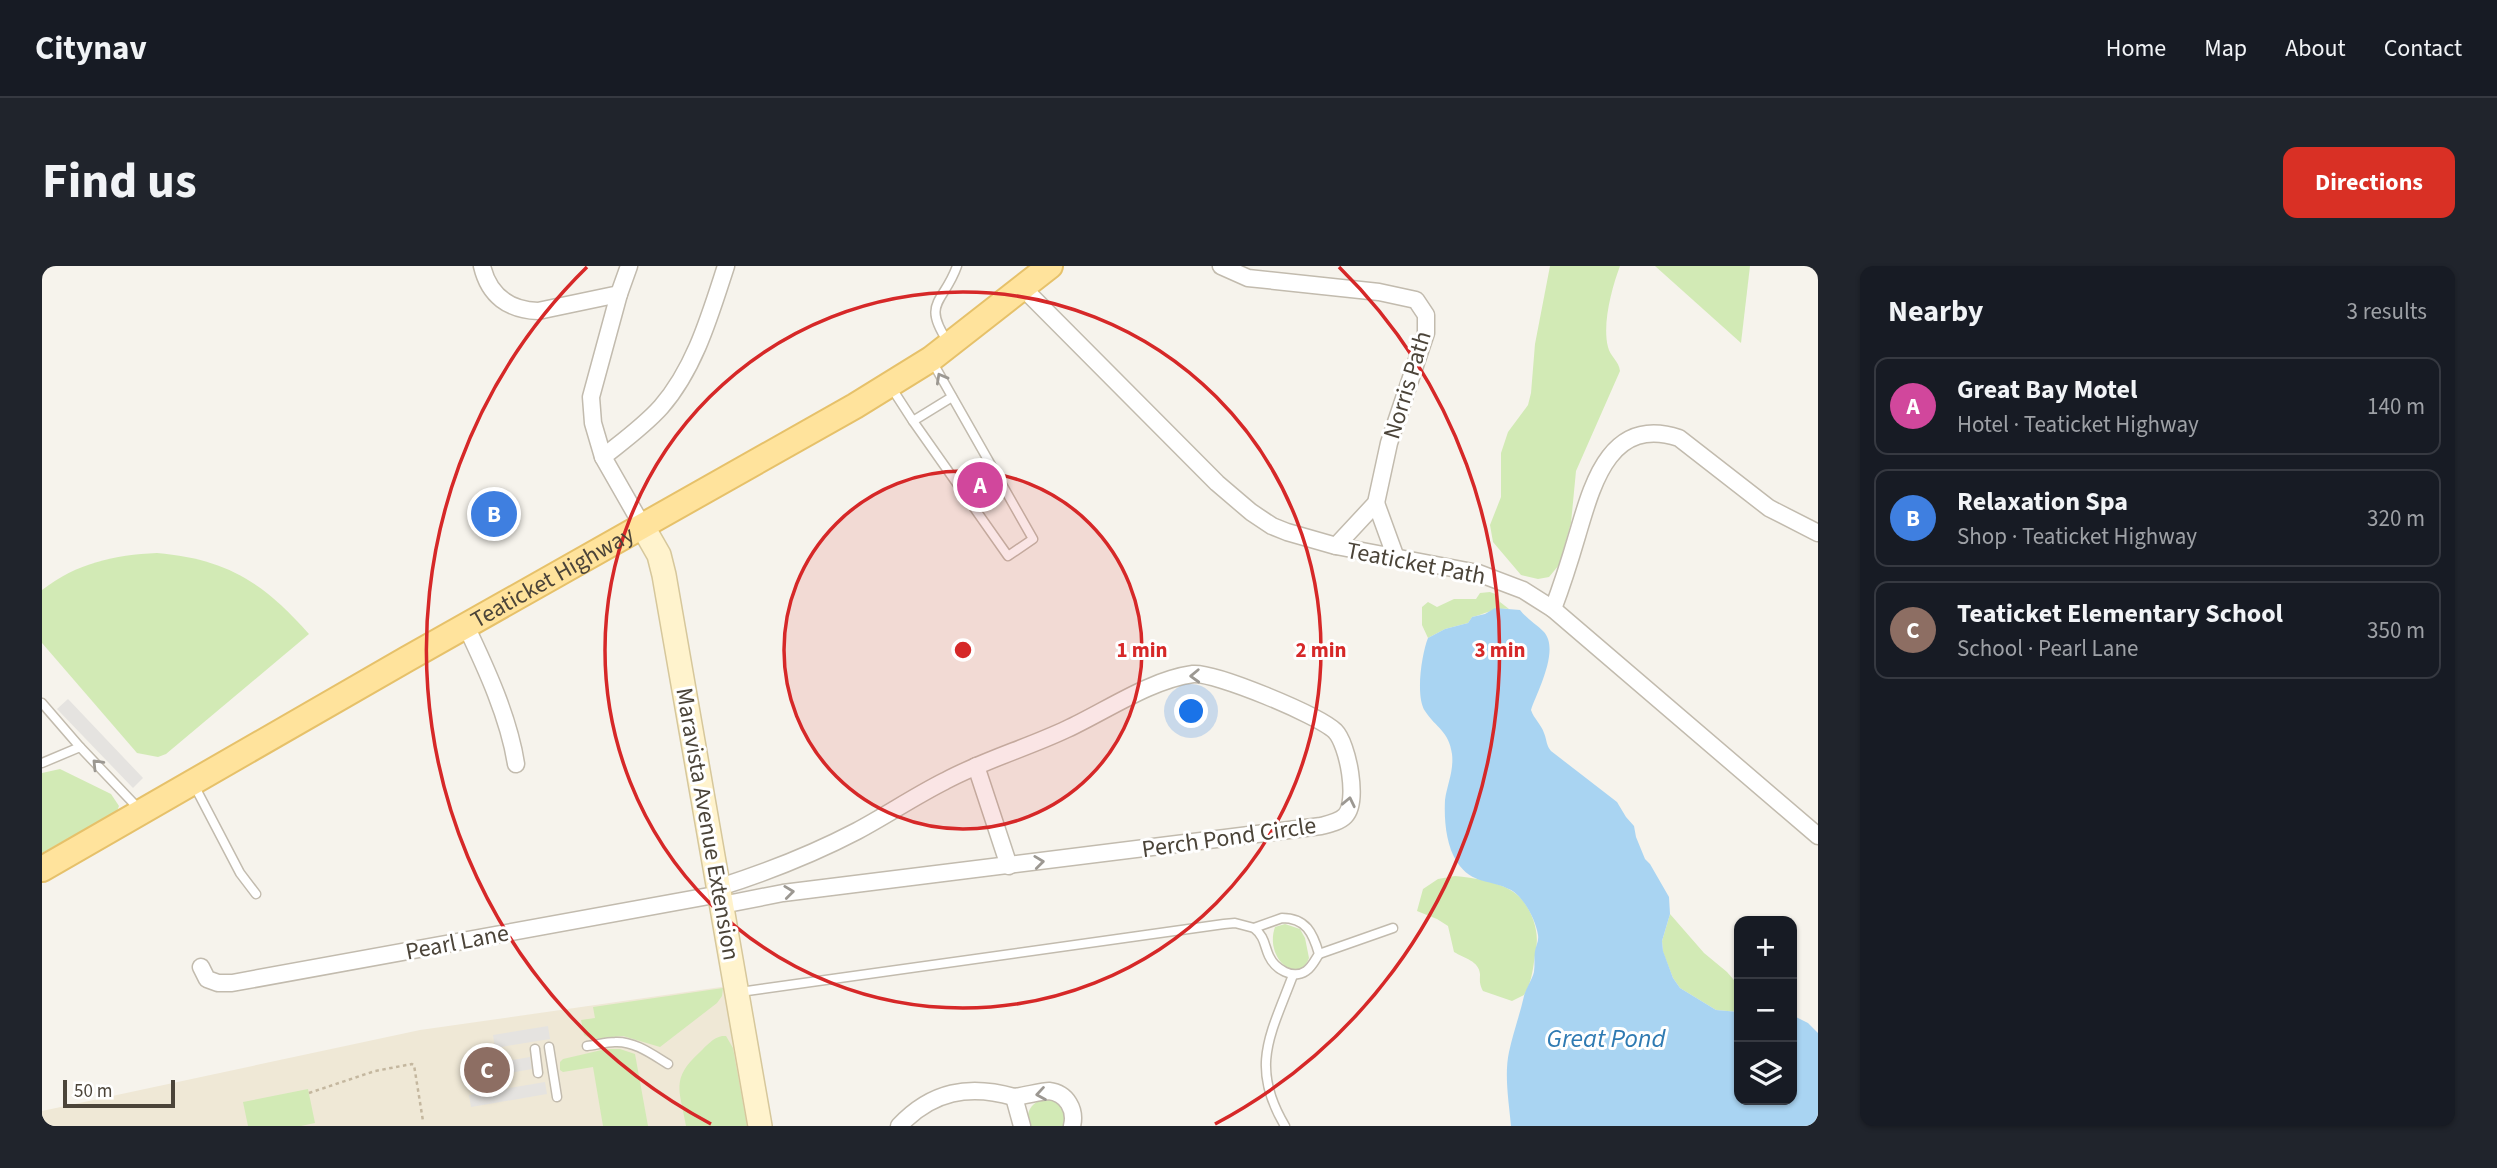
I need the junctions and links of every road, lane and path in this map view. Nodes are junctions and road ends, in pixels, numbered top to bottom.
1 (482, 266) edge
2 (629, 266) edge
3 (726, 266) edge
4 (957, 266) edge
5 (1050, 266) edge
6 (1221, 266) edge
7 (1023, 288) junction
8 (619, 294) junction
9 (940, 351) junction
10 (890, 385) junction
11 (952, 397) junction
12 (912, 421) junction
13 (603, 457) junction
14 (1376, 503) junction
15 (1815, 526) edge
16 (643, 527) junction
17 (1336, 546) junction
18 (1396, 558) junction
19 (1553, 609) junction
20 (466, 626) junction
21 (42, 703) edge
22 (80, 747) junction
23 (42, 763) edge
24 (516, 764) dead end
25 (976, 766) junction
26 (192, 782) junction
27 (141, 811) junction
28 (1818, 836) edge
29 (1009, 866) junction
30 (42, 869) edge
31 (256, 894) dead end
32 (721, 896) junction
33 (1254, 928) junction
34 (1393, 928) dead end
35 (1319, 954) junction
36 (201, 967) dead end
37 (1293, 975) junction
38 (737, 993) junction
39 (587, 1046) dead end
40 (550, 1047) dead end
41 (535, 1049) dead end
42 (668, 1064) dead end
43 (538, 1073) dead end
44 (309, 1093) dead end
45 (557, 1097) dead end
46 (1014, 1097) junction
47 (423, 1121) dead end
48 (760, 1126) edge
49 (899, 1126) edge
50 (1022, 1126) edge
51 (1072, 1126) edge
52 (1285, 1126) edge

1 - 8 street
2 - 8 street
3 - 13 street
4 - 9 lane
5 - 7 main road, Teaticket Highway
6 - 14 street, Norris Path
7 - 9 main road, Teaticket Highway
7 - 17 street, Teaticket Path
8 - 13 street
9 - 10 main road, Teaticket Highway
11 -> 9 lane
10 - 12 lane
10 - 16 main road, Teaticket Highway
11 - 12 lane
11 - 12 lane
13 - 16 street
14 - 17 street, Norris Path
14 - 18 street
15 - 19 street
16 - 20 main road, Teaticket Highway
16 - 32 main road, Maravista Avenue Extension
17 - 18 street, Teaticket Path
18 - 19 street, Teaticket Path
19 - 28 street, Teaticket Path
20 - 24 street
20 - 26 main road, Teaticket Highway
21 - 22 lane
22 - 23 lane
27 -> 22 lane
25 - 29 street
29 -> 25 street, Perch Pond Circle
25 - 32 street, Perch Pond Circle
26 - 27 main road, Teaticket Highway
26 - 31 lane
27 - 30 main road, Teaticket Highway
32 -> 29 street, Perch Pond Circle
32 - 36 street, Pearl Lane
32 - 38 main road, Maravista Avenue Extension
33 - 35 lane
33 - 37 lane
33 - 38 lane
34 - 35 lane
35 - 37 lane
37 - 52 lane
38 - 48 main road, Maravista Avenue Extension
39 - 42 lane
40 - 45 lane
41 - 43 lane
44 - 47 path
46 - 49 street
46 - 50 street
51 -> 46 street

